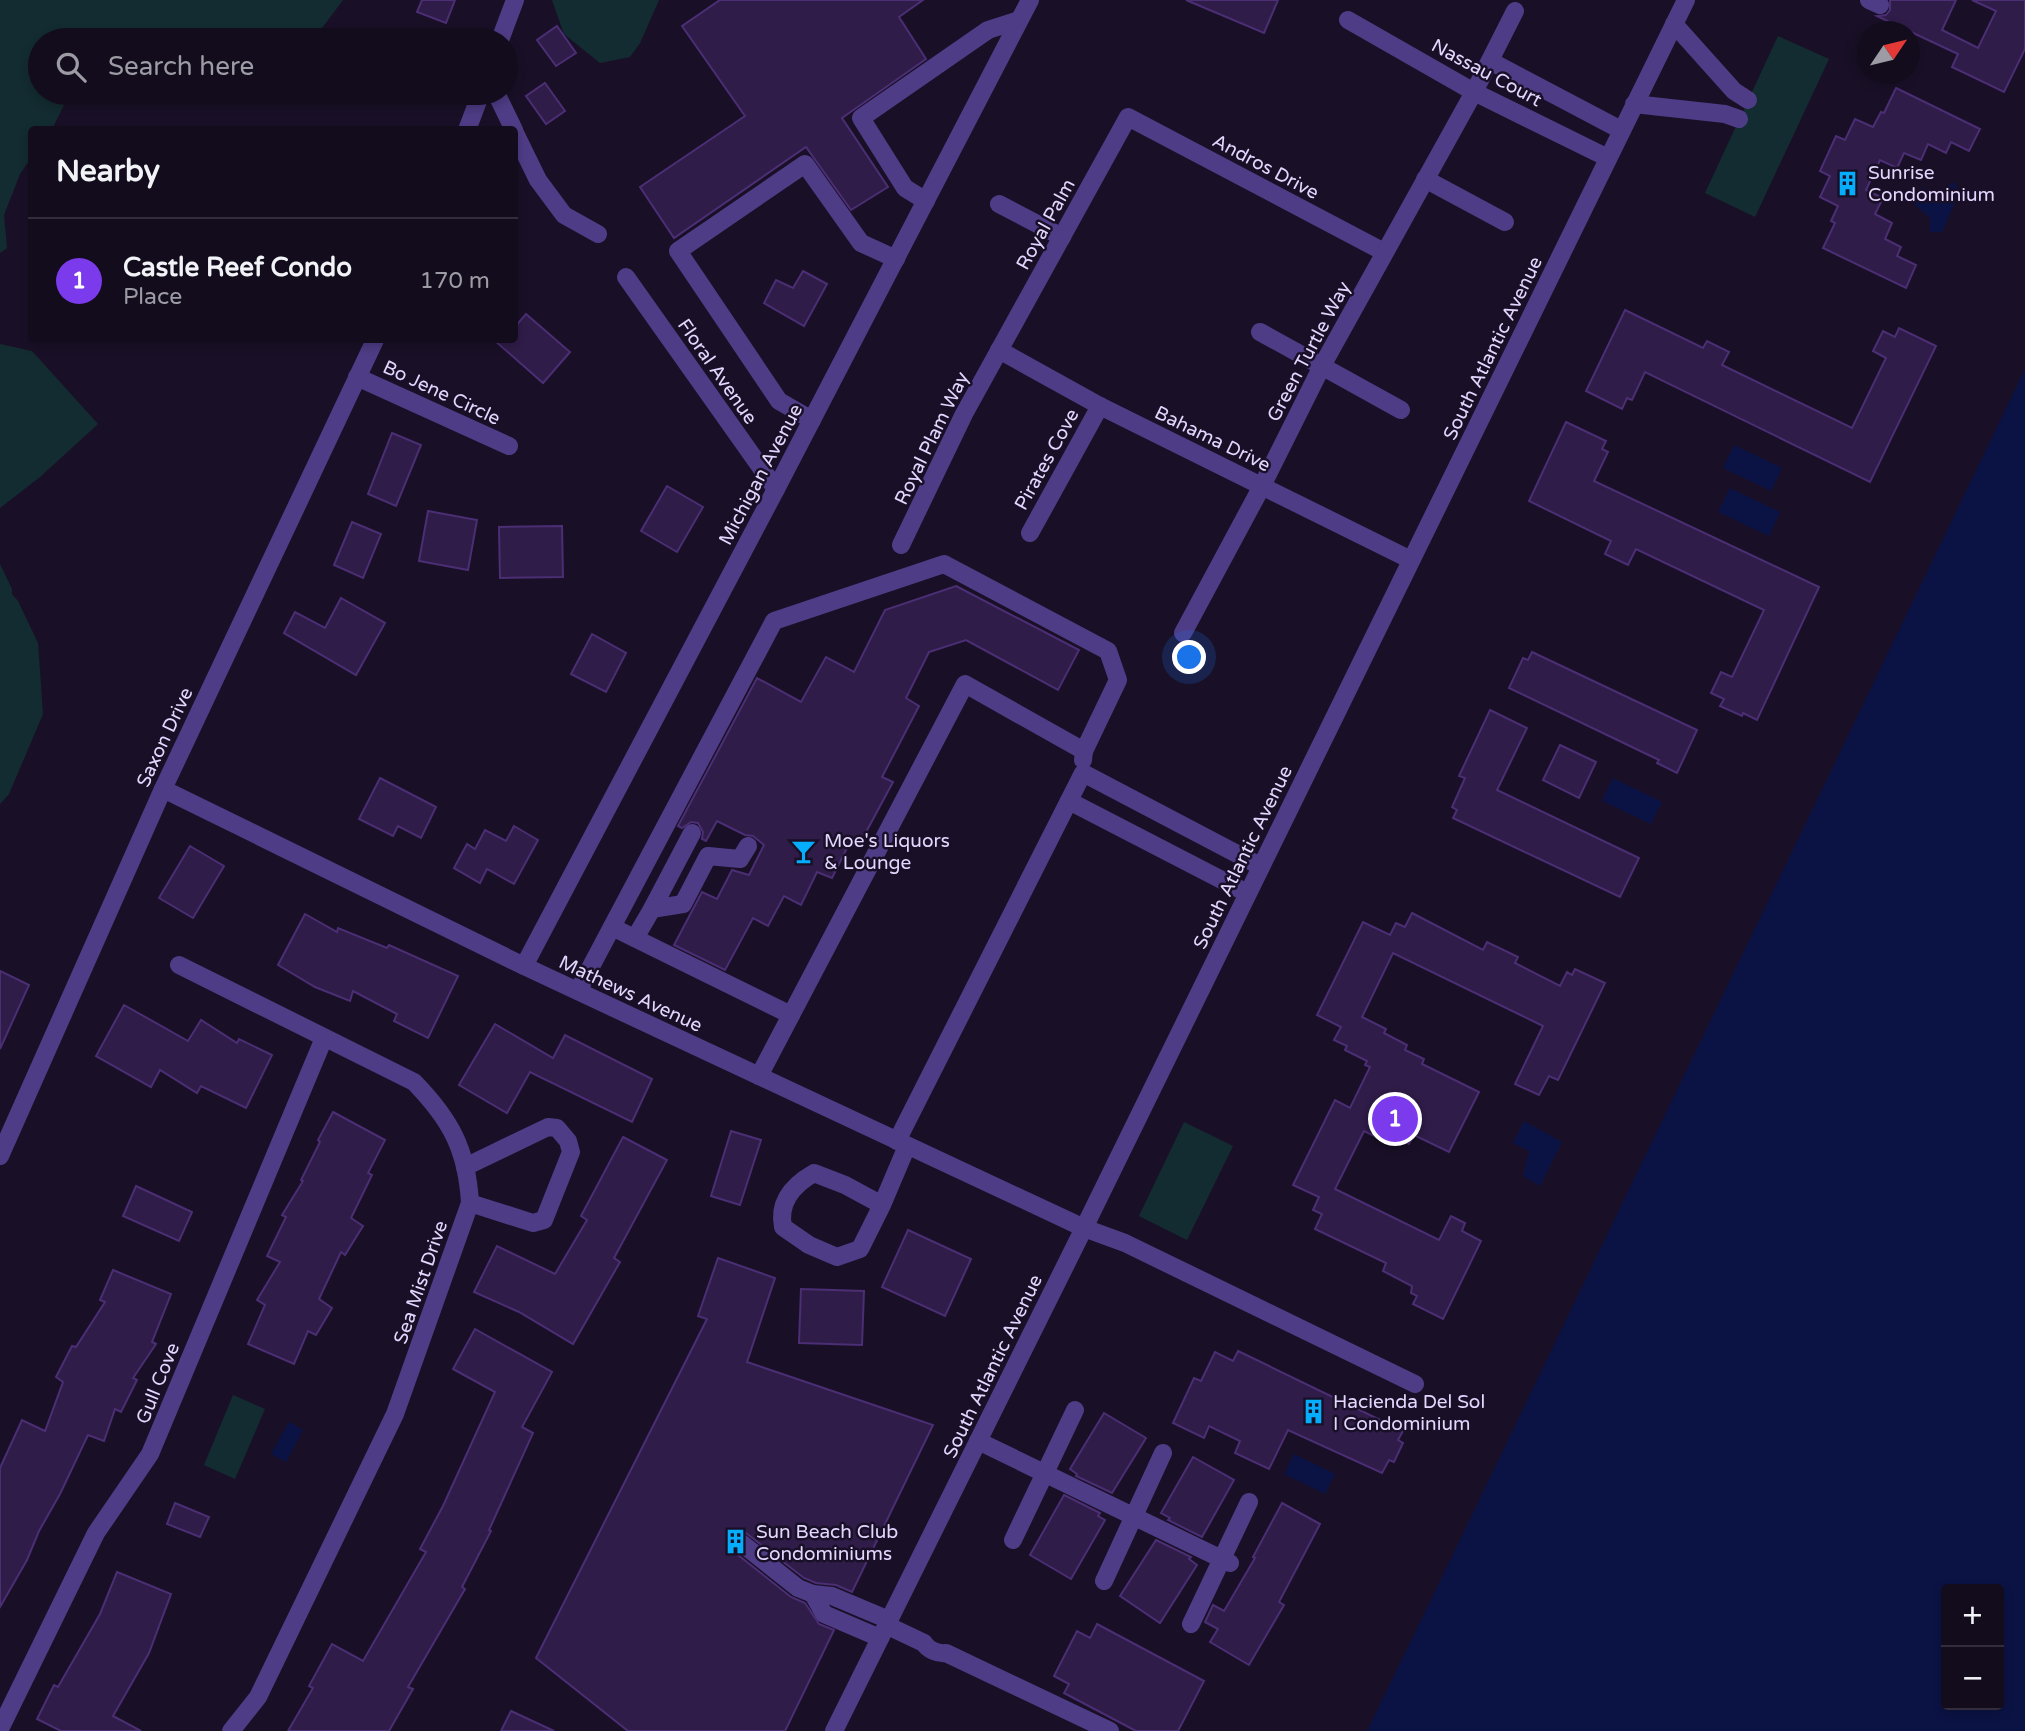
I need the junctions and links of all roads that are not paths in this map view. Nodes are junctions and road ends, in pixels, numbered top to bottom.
1 (515, 0) edge
2 (1030, 0) edge
3 (1686, 0) edge
4 (1515, 11) dead end
5 (1020, 20) junction
6 (1348, 20) dead end
7 (1674, 24) junction
8 (504, 28) edge
9 (1490, 61) junction
10 (1474, 92) junction
11 (1748, 100) dead end
12 (1634, 104) junction
13 (476, 105) edge
14 (502, 105) edge
15 (1128, 117) joint
16 (1739, 119) dead end
17 (469, 126) edge
18 (512, 126) edge
19 (1621, 130) junction
20 (518, 138) edge
21 (1608, 158) junction
22 (1425, 179) junction
23 (926, 201) junction
24 (999, 204) dead end
25 (1505, 222) dead end
26 (597, 234) dead end
27 (1062, 237) junction
28 (1384, 252) junction
29 (896, 259) junction
30 (626, 277) dead end
31 (1260, 332) dead end
32 (374, 343) edge
33 (999, 350) junction
34 (1322, 366) junction
35 (357, 377) junction
36 (1100, 406) junction
37 (1401, 410) dead end
38 (812, 420) junction
39 (509, 446) dead end
40 (1262, 486) junction
41 (776, 489) junction
42 (1030, 533) dead end
43 (901, 545) dead end
44 (1411, 560) junction
45 (1183, 633) dead end
46 (1084, 751) junction
47 (1083, 773) junction
48 (163, 789) junction
49 (1069, 801) junction
50 (692, 833) dead end
51 (748, 846) dead end
52 (1261, 866) junction
53 (1247, 893) junction
54 (652, 909) junction
55 (612, 926) junction
56 (635, 938) junction
57 (179, 965) dead end
58 (524, 966) junction
59 (578, 991) junction
60 (791, 1015) junction
61 (324, 1038) junction
62 (759, 1076) junction
63 (902, 1143) junction
64 (0, 1156) edge
65 (465, 1167) junction
66 (470, 1203) junction
67 (882, 1205) junction
68 (1084, 1228) junction
69 (1415, 1384) dead end
70 (1075, 1410) dead end
71 (978, 1441) junction
72 (1163, 1453) dead end
73 (1045, 1473) junction
74 (1250, 1502) dead end
75 (1134, 1517) junction
76 (1013, 1540) dead end
77 (740, 1542) dead end
78 (1226, 1561) junction
79 (1104, 1581) dead end
80 (1191, 1624) dead end
81 (885, 1628) junction
82 (0, 1729) edge
83 (232, 1731) edge
84 (834, 1731) edge
85 (1110, 1731) edge

1 - 8 street
2 - 5 street, Michigan Avenue
3 - 7 street, South Atlantic Avenue
4 - 9 street, Green Turtle Way
5 - 23 street, Michigan Avenue
5 - 23 street
6 - 10 street, Nassau Court
7 - 11 street
7 - 12 street, South Atlantic Avenue
9 - 10 street, Green Turtle Way
9 - 19 street
10 - 21 street, Nassau Court
10 - 22 street, Green Turtle Way
12 - 16 street
12 - 19 street, South Atlantic Avenue
13 - 17 street
14 - 18 street
15 - 27 street, Royal Palm
15 - 28 street, Andros Drive
19 - 21 street, South Atlantic Avenue
20 - 26 street
21 - 44 street, South Atlantic Avenue
22 - 25 street
22 - 28 street, Green Turtle Way
23 - 29 street, Michigan Avenue
24 - 27 street
27 - 33 street, Royal Palm
28 - 34 street, Green Turtle Way
29 - 38 street, Michigan Avenue
29 - 38 street
30 - 41 street, Floral Avenue
31 - 34 street
32 - 35 street, Saxon Drive
33 - 36 street, Bahama Drive
33 - 43 street, Royal Plam Way
34 - 37 street
34 - 40 street, Green Turtle Way
35 - 39 street, Bo Jene Circle
35 - 48 street, Saxon Drive
36 - 40 street, Bahama Drive
36 - 42 street, Pirates Cove
38 - 41 street, Michigan Avenue
40 - 44 street, Bahama Drive
40 - 45 street, Green Turtle Way
41 - 58 street, Michigan Avenue
44 - 52 street, South Atlantic Avenue
46 - 47 street
46 - 55 street
46 - 60 street
47 - 49 street
47 - 52 street
48 - 58 street, Mathews Avenue
48 - 64 street, Saxon Drive
49 - 53 street
49 - 63 street
50 - 54 street
51 - 54 street
52 - 53 street, South Atlantic Avenue
53 - 68 street, South Atlantic Avenue
54 - 56 street
55 - 56 street
55 - 59 street
56 - 60 street
57 - 61 street, Sea Mist Drive
58 - 59 street, Mathews Avenue
59 - 62 street, Mathews Avenue
60 - 62 street
61 - 65 street, Sea Mist Drive
61 - 82 street, Gull Cove
62 - 63 street, Mathews Avenue
63 - 67 street
63 - 68 street, Mathews Avenue
65 - 66 street, Sea Mist Drive
65 - 66 street
66 - 83 street, Sea Mist Drive
67 - 67 street
68 - 69 street, Mathews Avenue
68 - 71 street, South Atlantic Avenue
70 - 73 street
71 - 73 street
71 - 81 street, South Atlantic Avenue
72 - 75 street
73 - 75 street
73 - 76 street
74 - 78 street
75 - 78 street
75 - 79 street
77 - 81 street
78 - 80 street
81 - 84 street, South Atlantic Avenue
81 - 85 street

